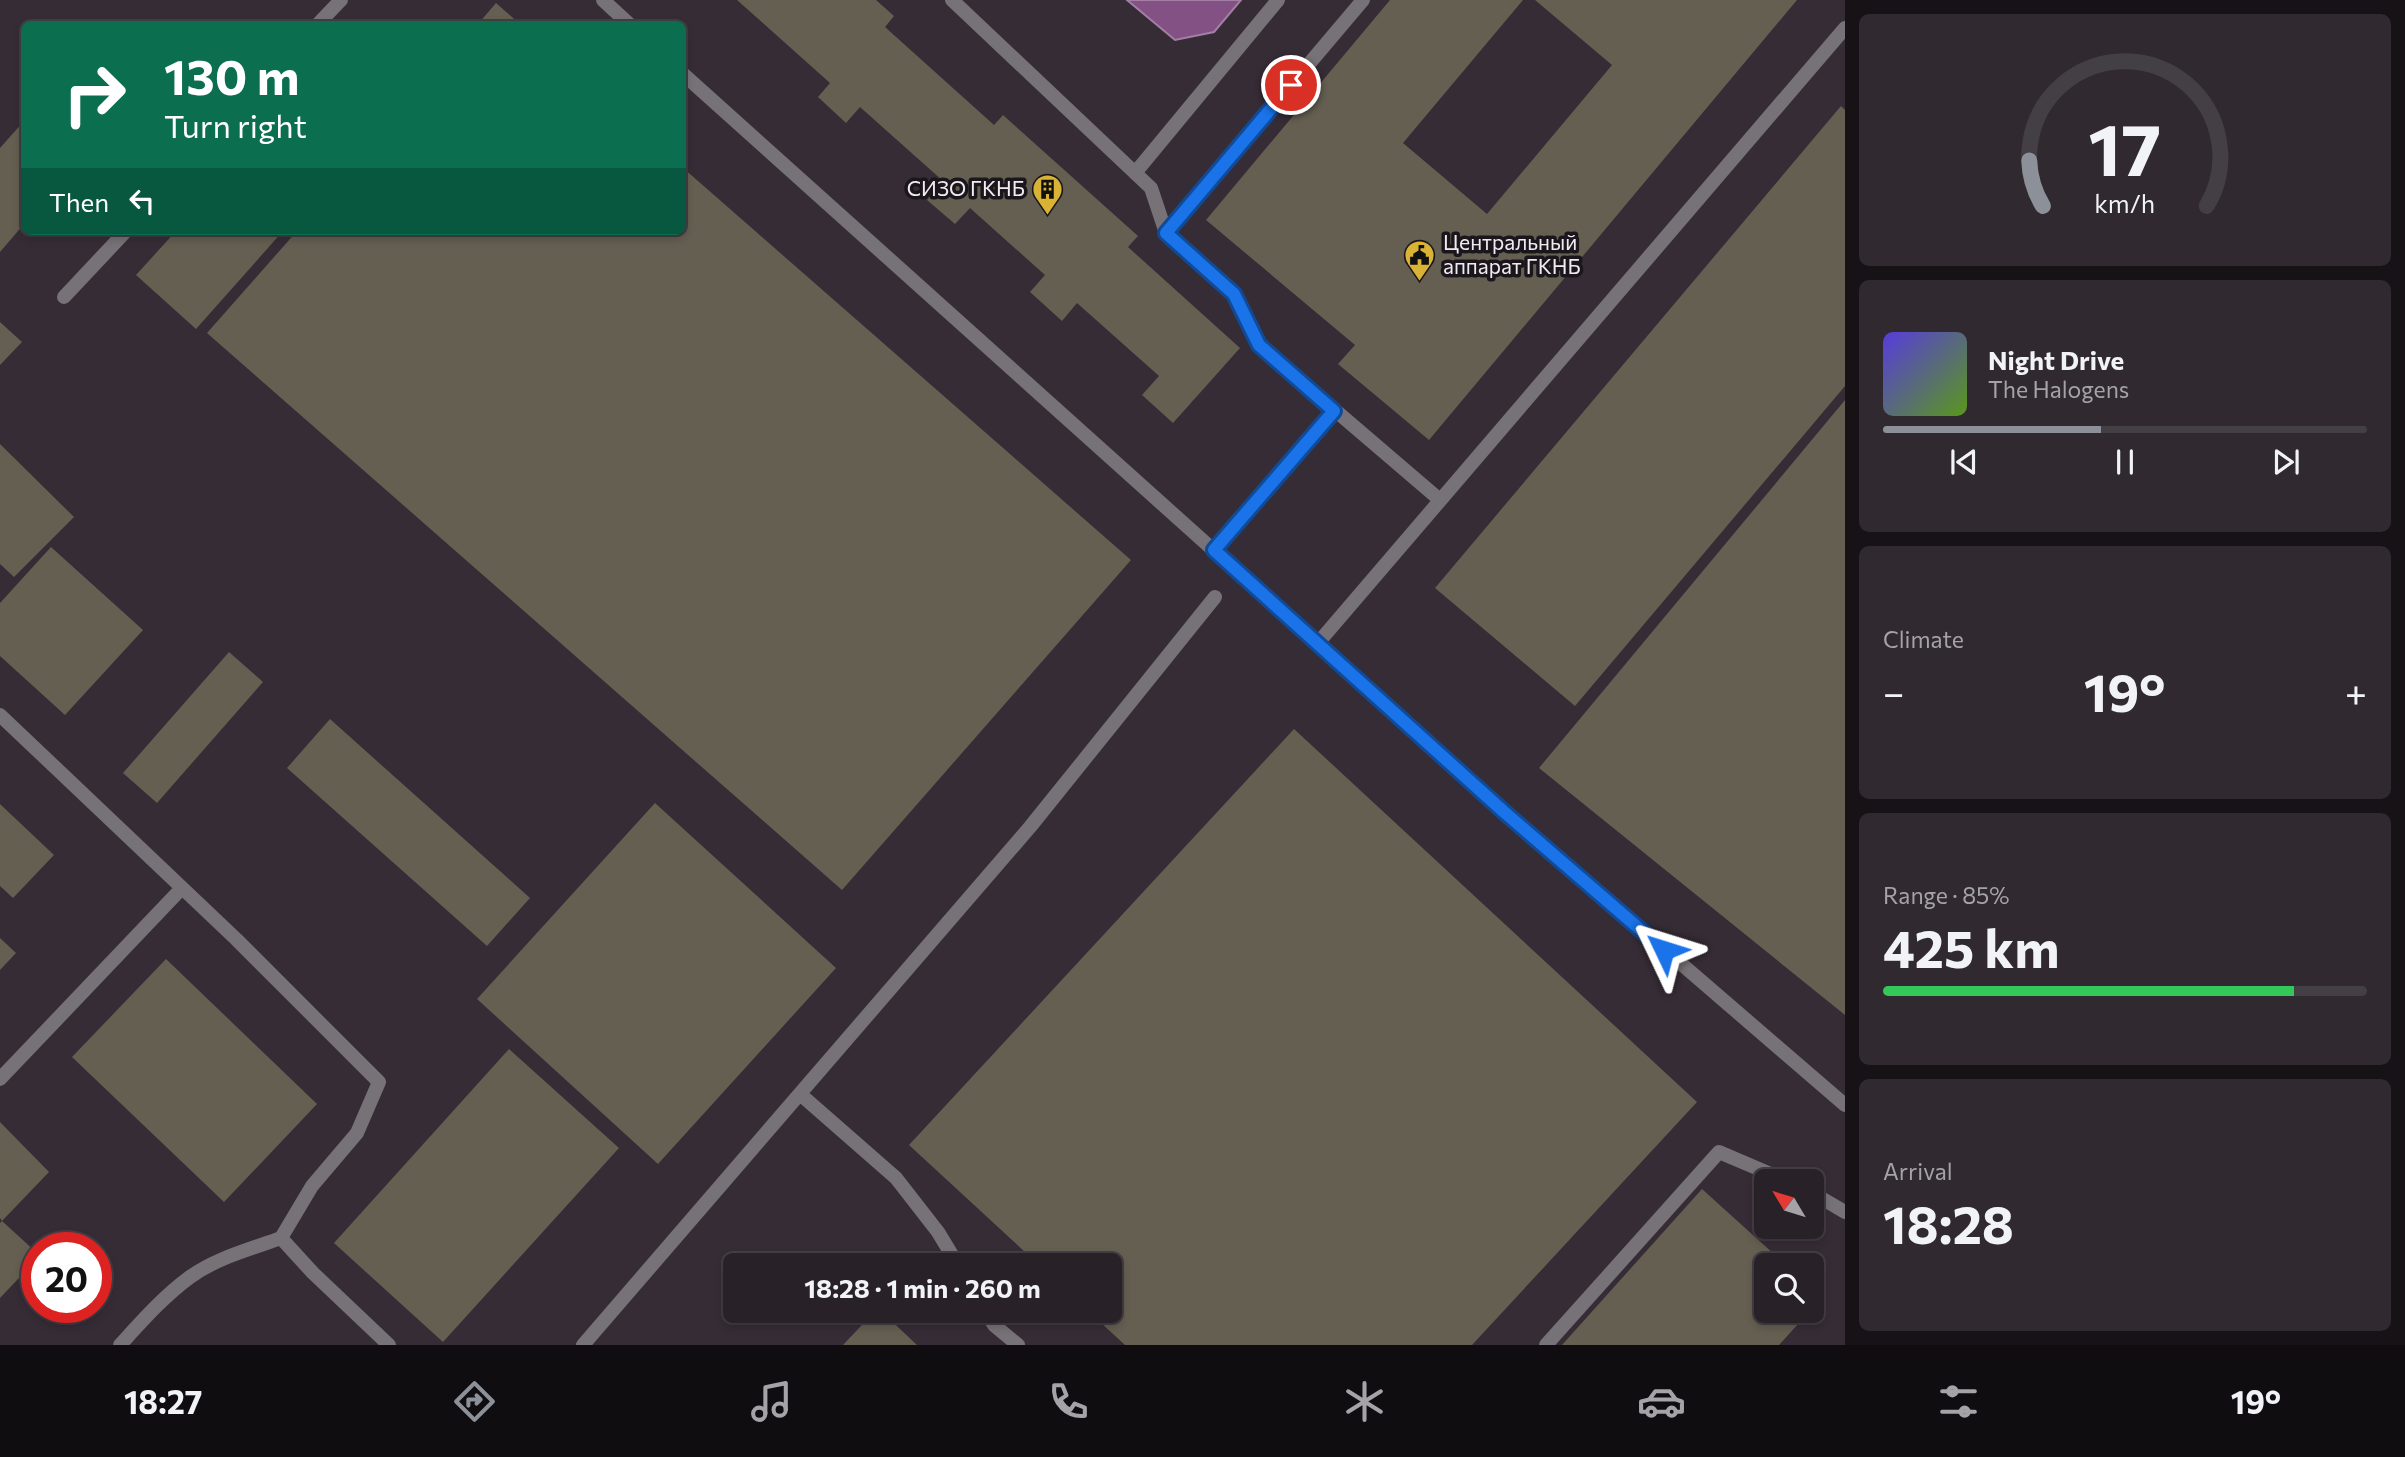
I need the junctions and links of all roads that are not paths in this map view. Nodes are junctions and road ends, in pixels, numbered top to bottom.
1 (341, 0) edge
2 (603, 0) edge
3 (952, 0) edge
4 (1278, 0) edge
5 (1363, 0) edge
6 (321, 21) edge
7 (626, 21) edge
8 (1845, 28) edge
9 (686, 77) edge
10 (1135, 173) junction
11 (1166, 233) junction
12 (122, 235) edge
13 (64, 297) dead end
14 (1334, 411) junction
15 (1440, 500) junction
16 (1214, 550) junction
17 (1215, 597) dead end
18 (1318, 643) junction
19 (0, 715) edge
20 (182, 888) junction
21 (0, 1079) edge
22 (800, 1094) junction
23 (1845, 1105) edge
24 (1759, 1169) edge
25 (1824, 1200) edge
26 (1845, 1212) edge
27 (281, 1238) junction
28 (951, 1253) edge
29 (992, 1323) edge
30 (120, 1345) edge
31 (389, 1345) edge
32 (583, 1345) edge
33 (1018, 1345) edge
34 (1546, 1345) edge

1 - 6 lane
2 - 7 lane
3 - 10 lane
4 - 10 lane
5 - 11 lane
8 - 15 lane
9 - 16 lane
10 - 11 lane
11 - 14 lane
12 - 13 lane
14 - 15 lane
14 - 16 lane
15 - 18 lane
16 - 18 lane
17 - 22 lane
18 - 23 lane
19 - 20 lane
20 - 21 lane
20 - 27 lane
22 - 28 lane
22 - 32 lane
24 - 34 lane
25 - 26 lane
27 - 30 lane
27 - 31 lane
29 - 33 lane

